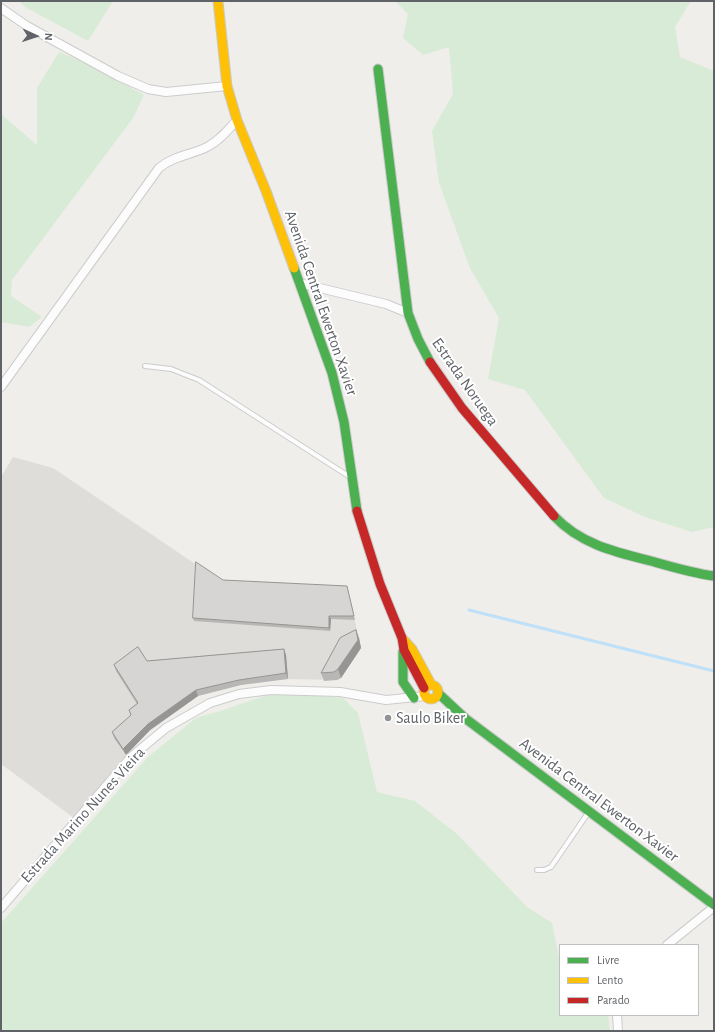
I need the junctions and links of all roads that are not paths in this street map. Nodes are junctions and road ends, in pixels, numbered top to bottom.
1 (218, 1) edge
2 (1, 8) edge
3 (378, 69) dead end
4 (227, 86) junction
5 (237, 120) junction
6 (299, 283) junction
7 (408, 313) junction
8 (145, 366) dead end
9 (1, 387) edge
10 (350, 477) junction
11 (714, 576) edge
12 (402, 638) junction
13 (404, 650) junction
14 (430, 692) junction
15 (414, 698) junction
16 (589, 811) junction
17 (537, 870) dead end
18 (714, 906) edge
19 (1, 908) edge
20 (669, 944) edge
21 (617, 1016) edge
22 (618, 1031) edge

1 - 4 main road, Avenida Central Ewerton Xavier
2 - 4 street
3 - 7 main road, Estrada Noruega
4 - 5 main road, Avenida Central Ewerton Xavier
5 - 6 main road, Avenida Central Ewerton Xavier
5 - 9 street
6 - 7 street
6 - 10 main road, Avenida Central Ewerton Xavier
7 - 11 main road, Estrada Noruega
8 - 10 lane
10 - 12 main road, Avenida Central Ewerton Xavier
12 - 13 main road, Avenida Central Ewerton Xavier
12 - 14 main road, Avenida Central Ewerton Xavier
13 - 14 main road, Avenida Central Ewerton Xavier
13 - 15 main road
14 - 15 street, Estrada Marino Nunes Vieira
14 - 16 main road, Avenida Central Ewerton Xavier
15 - 19 street, Estrada Marino Nunes Vieira
16 - 17 lane
16 - 18 main road, Avenida Central Ewerton Xavier
18 - 20 street
21 - 22 street

